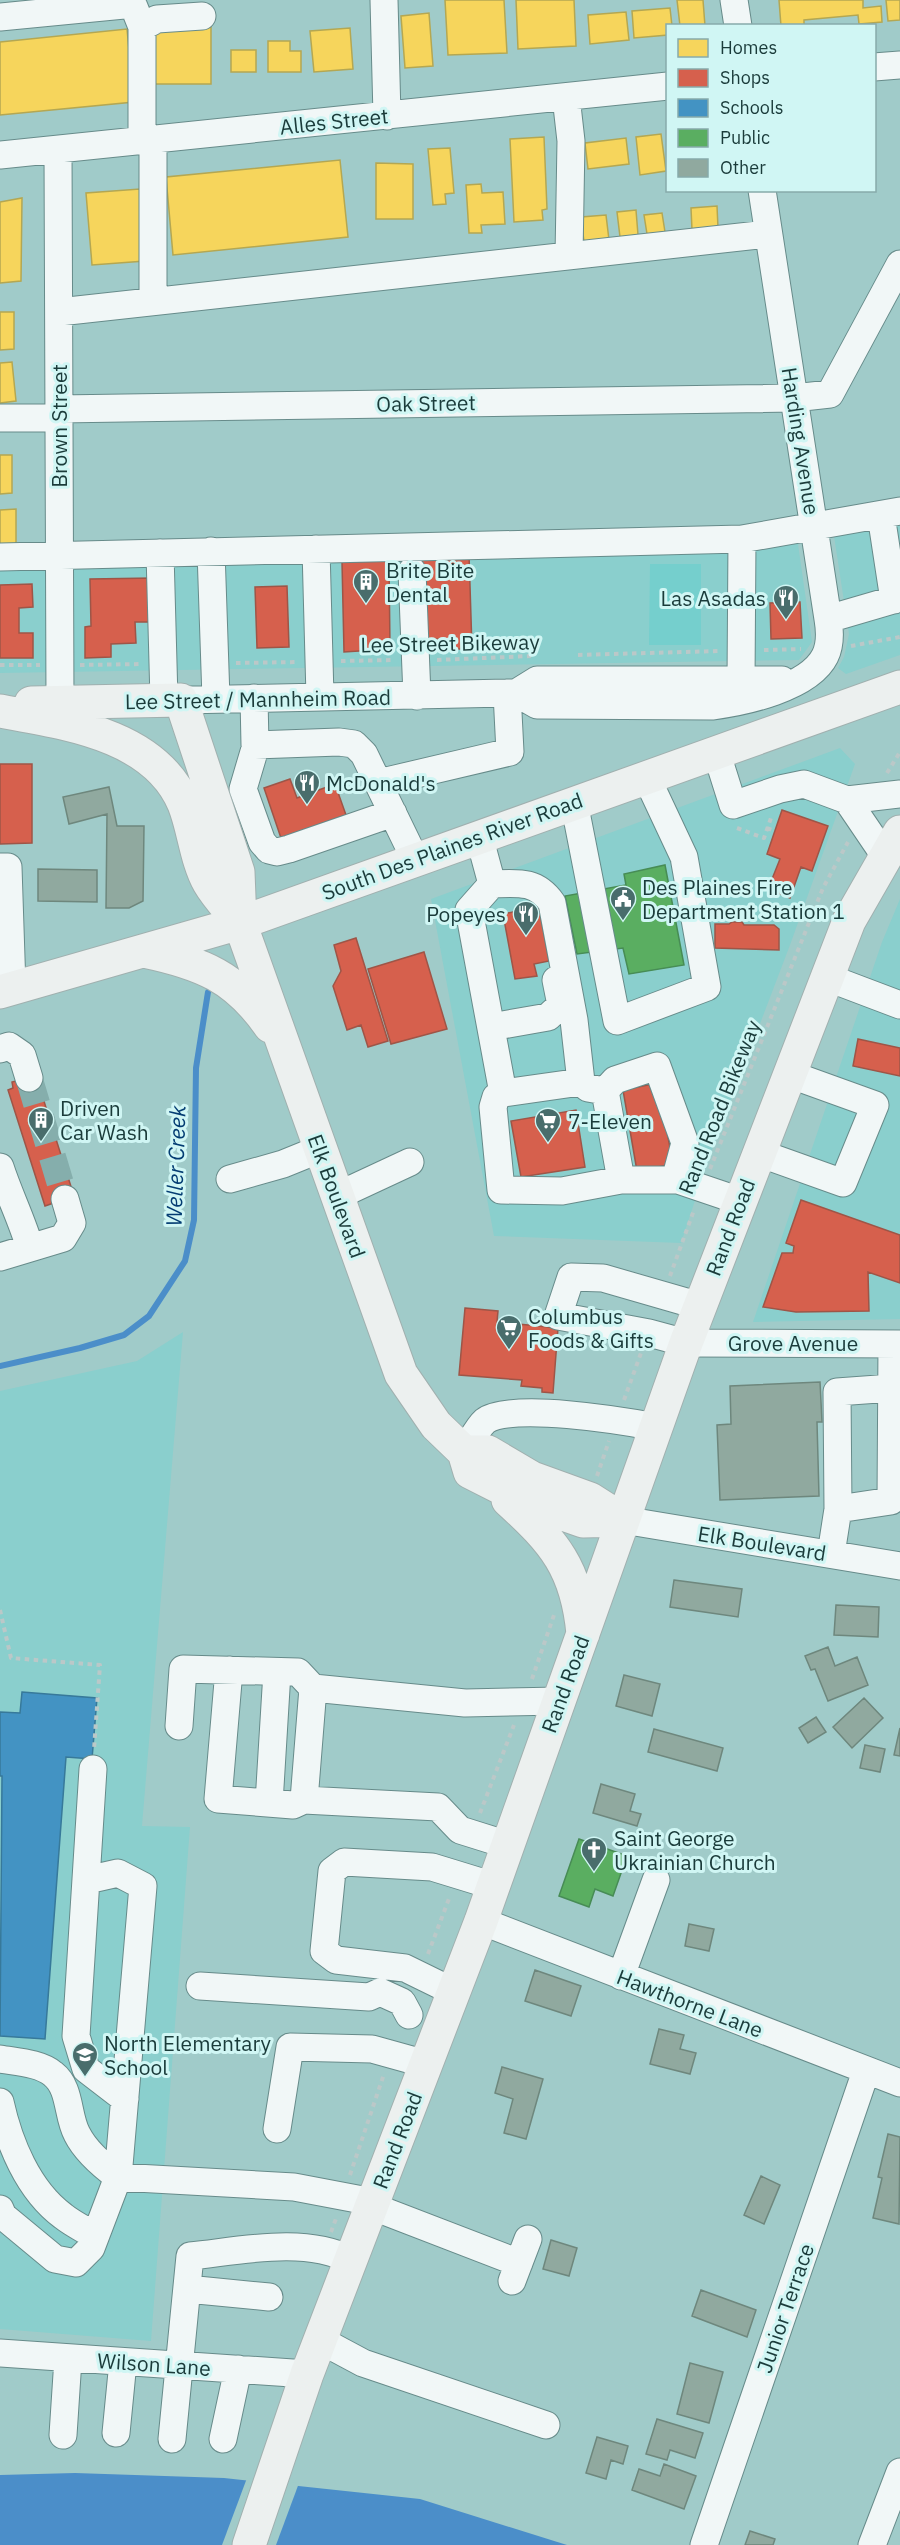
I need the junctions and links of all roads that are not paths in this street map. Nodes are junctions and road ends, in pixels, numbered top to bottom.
1 (384, 0) edge
2 (734, 0) edge
3 (202, 16) dead end
4 (0, 17) edge
5 (738, 24) edge
6 (142, 27) junction
7 (900, 65) edge
8 (876, 67) edge
9 (666, 86) edge
10 (566, 97) junction
11 (387, 116) junction
12 (147, 141) junction
13 (58, 150) junction
14 (0, 155) edge
15 (762, 192) edge
16 (768, 234) junction
17 (569, 256) junction
18 (900, 264) edge
19 (153, 301) junction
20 (59, 312) junction
21 (794, 398) junction
22 (59, 413) junction
23 (0, 418) edge
24 (891, 513) edge
25 (815, 528) junction
26 (742, 539) junction
27 (316, 549) junction
28 (211, 551) junction
29 (160, 553) junction
30 (59, 555) junction
31 (0, 557) edge
32 (412, 571) dead end
33 (897, 599) edge
34 (828, 619) junction
35 (798, 679) junction
36 (741, 681) junction
37 (900, 687) edge
38 (512, 693) junction
39 (417, 696) junction
40 (320, 697) junction
41 (254, 698) junction
42 (216, 699) junction
43 (172, 700) junction
44 (60, 702) junction
45 (0, 704) edge
46 (0, 711) edge
47 (256, 745) junction
48 (716, 751) junction
49 (646, 776) junction
50 (378, 783) junction
51 (900, 794) edge
52 (574, 802) junction
53 (860, 805) junction
54 (393, 813) junction
55 (479, 836) junction
56 (892, 844) edge
57 (415, 860) junction
58 (0, 867) edge
59 (492, 884) junction
60 (539, 889) junction
61 (240, 923) junction
62 (142, 951) junction
63 (826, 977) junction
64 (6, 990) edge
65 (898, 1000) edge
66 (574, 1020) junction
67 (492, 1034) junction
68 (282, 1043) junction
69 (0, 1049) edge
70 (789, 1074) junction
71 (29, 1078) tunnel mouth
72 (593, 1087) junction
73 (503, 1093) junction
74 (321, 1149) junction
75 (759, 1153) junction
76 (410, 1162) dead end
77 (0, 1167) edge
78 (230, 1179) dead end
79 (621, 1180) junction
80 (675, 1180) junction
81 (337, 1196) junction
82 (66, 1199) tunnel mouth
83 (740, 1201) junction
84 (30, 1248) junction
85 (0, 1257) edge
86 (700, 1306) junction
87 (686, 1343) junction
88 (896, 1344) edge
89 (892, 1388) junction
90 (656, 1427) junction
91 (464, 1452) junction
92 (491, 1485) junction
93 (838, 1509) junction
94 (623, 1520) junction
95 (831, 1554) junction
96 (900, 1566) edge
97 (583, 1634) junction
98 (229, 1670) junction
99 (277, 1671) junction
100 (313, 1688) junction
101 (559, 1701) junction
102 (179, 1726) dead end
103 (93, 1769) road end
104 (303, 1800) junction
105 (269, 1803) junction
106 (508, 1845) junction
107 (87, 1880) junction
108 (656, 1881) dead end
109 (494, 1886) junction
110 (481, 1921) junction
111 (621, 1976) junction
112 (200, 1986) dead end
113 (454, 1992) junction
114 (439, 2030) junction
115 (0, 2059) edge
116 (426, 2064) junction
117 (866, 2071) junction
118 (900, 2083) edge
119 (125, 2099) junction
120 (0, 2102) edge
121 (277, 2129) dead end
122 (118, 2177) junction
123 (372, 2204) junction
124 (0, 2209) edge
125 (95, 2236) junction
126 (351, 2260) junction
127 (520, 2261) dead end
128 (187, 2289) junction
129 (269, 2297) dead end
130 (320, 2340) junction
131 (0, 2353) edge
132 (68, 2359) junction
133 (123, 2362) junction
134 (180, 2366) junction
135 (238, 2369) junction
136 (307, 2374) junction
137 (546, 2425) dead end
138 (116, 2433) dead end
139 (63, 2435) dead end
140 (172, 2439) dead end
141 (223, 2439) dead end
142 (900, 2472) edge
143 (249, 2545) edge
144 (704, 2545) edge
145 (872, 2545) edge

1 - 11 street
2 - 5 street
3 - 6 street
4 - 6 street
6 - 12 street
7 - 8 street
9 - 10 street, Alles Street
10 - 11 street, Alles Street
10 - 17 street
11 - 12 street, Alles Street
12 - 13 street, Alles Street
12 - 19 street
13 - 14 street, Alles Street
13 - 20 street, Brown Street
15 - 16 street, Harding Avenue
16 - 17 street
16 - 21 street, Harding Avenue
17 - 19 street
18 - 21 street, Oak Street
19 - 20 street
20 - 22 street, Brown Street
21 - 22 street, Oak Street
21 - 25 street, Harding Avenue
22 - 23 street, Oak Street
22 - 30 street, Brown Street
24 - 25 street
24 - 33 street
25 - 26 street
25 - 34 street, Harding Avenue
26 - 27 street
26 - 36 street
27 - 28 street
27 - 40 street
28 - 29 street
28 - 42 street
29 - 30 street
29 - 43 street
30 - 31 street
30 - 44 street, Brown Street
32 - 39 street
33 - 34 street
34 - 35 street, Harding Avenue
35 - 36 street, Lee Street / Mannheim Road
35 - 38 street, Lee Street / Mannheim Road
36 - 38 street, Lee Street / Mannheim Road
37 - 48 main road, South Des Plaines River Road
38 - 39 street, Lee Street / Mannheim Road
38 - 50 street
39 - 40 street, Lee Street / Mannheim Road
40 - 41 street, Lee Street / Mannheim Road
41 - 42 street, Lee Street / Mannheim Road
41 - 47 street
42 - 43 street, Lee Street / Mannheim Road
43 - 44 main road, Lee Street / Mannheim Road
43 - 61 main road, Elk Boulevard
44 - 45 main road, Lee Street / Mannheim Road
46 - 61 main road, Elk Boulevard
47 - 50 street
47 - 54 street
48 - 49 main road, South Des Plaines River Road
48 - 53 street
49 - 52 main road, South Des Plaines River Road
49 - 52 street
50 - 54 street
51 - 53 street
52 - 55 main road, South Des Plaines River Road
53 - 56 street
54 - 57 street
55 - 57 main road, South Des Plaines River Road
55 - 59 street
56 - 63 main road, Rand Road
57 - 61 main road, South Des Plaines River Road
58 - 64 street
59 - 60 street
59 - 67 street
60 - 66 street
60 - 67 street
61 - 62 main road, South Des Plaines River Road
61 - 68 main road, Elk Boulevard
62 - 64 main road, South Des Plaines River Road
62 - 68 main road
63 - 65 street
63 - 70 main road, Rand Road
66 - 67 street
66 - 72 street
67 - 73 street
68 - 74 main road, Elk Boulevard
69 - 71 street
70 - 75 main road, Rand Road
70 - 75 street
72 - 73 street
72 - 79 street
72 - 80 street
73 - 79 street
74 - 78 street
74 - 81 main road, Elk Boulevard
75 - 83 main road, Rand Road
76 - 81 street
77 - 84 street
79 - 80 street
80 - 83 street
81 - 91 main road, Elk Boulevard
82 - 84 street
83 - 86 main road, Rand Road
84 - 85 street
86 - 87 main road, Rand Road
86 - 87 street, Grove Avenue
87 - 88 street, Grove Avenue
87 - 90 main road, Rand Road
88 - 89 street
89 - 93 street
89 - 93 street
90 - 91 street
90 - 94 main road, Rand Road
91 - 92 main road, Elk Boulevard
91 - 94 main road, Elk Boulevard
92 - 94 main road, Elk Boulevard
92 - 97 main road
93 - 95 street
94 - 95 street, Elk Boulevard
94 - 97 main road, Rand Road
95 - 96 street, Elk Boulevard
97 - 101 main road, Rand Road
98 - 99 street
98 - 102 street
98 - 105 street
99 - 100 street
99 - 105 street
100 - 101 street
100 - 104 street
101 - 106 main road, Rand Road
103 - 107 street
104 - 105 street
104 - 106 street
106 - 109 main road, Rand Road
107 - 119 street
107 - 119 street
108 - 111 street
109 - 110 main road, Rand Road
109 - 113 street
110 - 111 street, Hawthorne Lane
110 - 113 main road, Rand Road
111 - 117 street, Hawthorne Lane
112 - 114 street
113 - 114 main road, Rand Road
114 - 116 main road, Rand Road
115 - 122 street
116 - 121 street
116 - 123 main road, Rand Road
117 - 118 street, Hawthorne Lane
117 - 144 street, Junior Terrace
119 - 122 street
120 - 125 street
122 - 123 street
122 - 125 street
123 - 126 main road, Rand Road
123 - 127 street
124 - 125 street
126 - 128 street
126 - 130 main road, Rand Road
128 - 129 street
128 - 134 street
130 - 136 main road, Rand Road
130 - 137 street
131 - 132 street, Wilson Lane
132 - 133 street, Wilson Lane
132 - 139 street
133 - 134 street, Wilson Lane
133 - 138 street
134 - 135 street, Wilson Lane
134 - 140 street
135 - 136 street, Wilson Lane
135 - 141 street
136 - 143 main road, Rand Road
142 - 145 street

